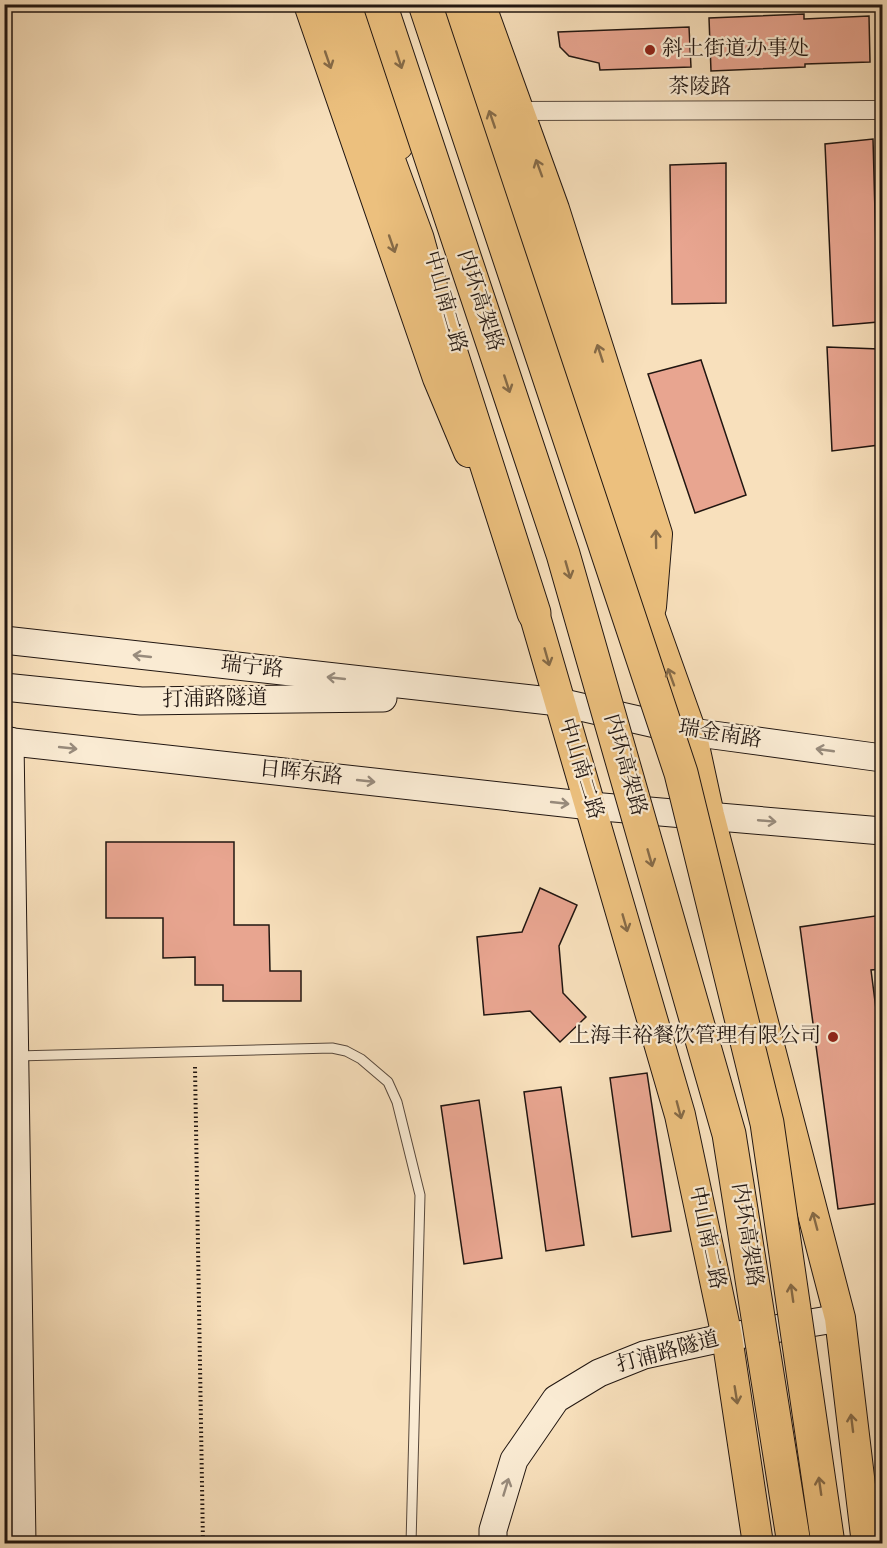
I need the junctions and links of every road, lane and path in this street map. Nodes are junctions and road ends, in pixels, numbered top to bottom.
1 (309, 4) edge
2 (331, 4) edge
3 (356, 4) edge
4 (380, 4) edge
5 (425, 4) edge
6 (453, 4) edge
7 (480, 4) edge
8 (882, 110) edge
9 (518, 111) junction
10 (646, 607) junction
11 (534, 613) junction
12 (4, 640) edge
13 (4, 687) edge
14 (499, 696) junction
15 (560, 702) junction
16 (691, 732) junction
17 (6, 740) edge
18 (882, 758) edge
19 (591, 806) junction
20 (709, 815) junction
21 (882, 831) edge
22 (195, 1053) junction
23 (14, 1056) junction
24 (11, 1277) edge
25 (840, 1318) junction
26 (727, 1337) junction
27 (22, 1544) edge
28 (203, 1544) edge
29 (411, 1544) edge
30 (493, 1544) edge
31 (758, 1544) edge
32 (795, 1544) edge
33 (828, 1544) edge
34 (867, 1544) edge

1 -> 11 main road
2 - 11 highway
3 - 11 main road, 中山南二路
4 -> 32 highway, 内环高架路, bridge
5 - 10 main road
33 -> 5 highway, 内环高架路, bridge
10 -> 6 highway
7 - 9 main road
8 - 9 street, 茶陵路
10 -> 9 main road
16 -> 10 main road
11 -> 15 main road, 中山南二路
14 -> 12 main road, 瑞宁路
13 - 14 main road, 打浦路隧道
14 - 15 main road
15 - 16 main road, 瑞金南路
15 - 19 main road, 中山南二路
18 -> 16 main road, 瑞金南路
16 - 20 main road
17 -> 19 main road, 日晖东路
17 - 23 main road
19 - 20 main road
19 -> 26 main road, 中山南二路
20 -> 21 main road
25 -> 20 main road
22 - 23 lane
22 - 28 path
22 - 29 lane
23 - 24 main road
24 - 27 main road
25 - 26 main road, 打浦路隧道
34 -> 25 main road
30 -> 26 main road, 打浦路隧道
26 -> 31 main road, 中山南二路

